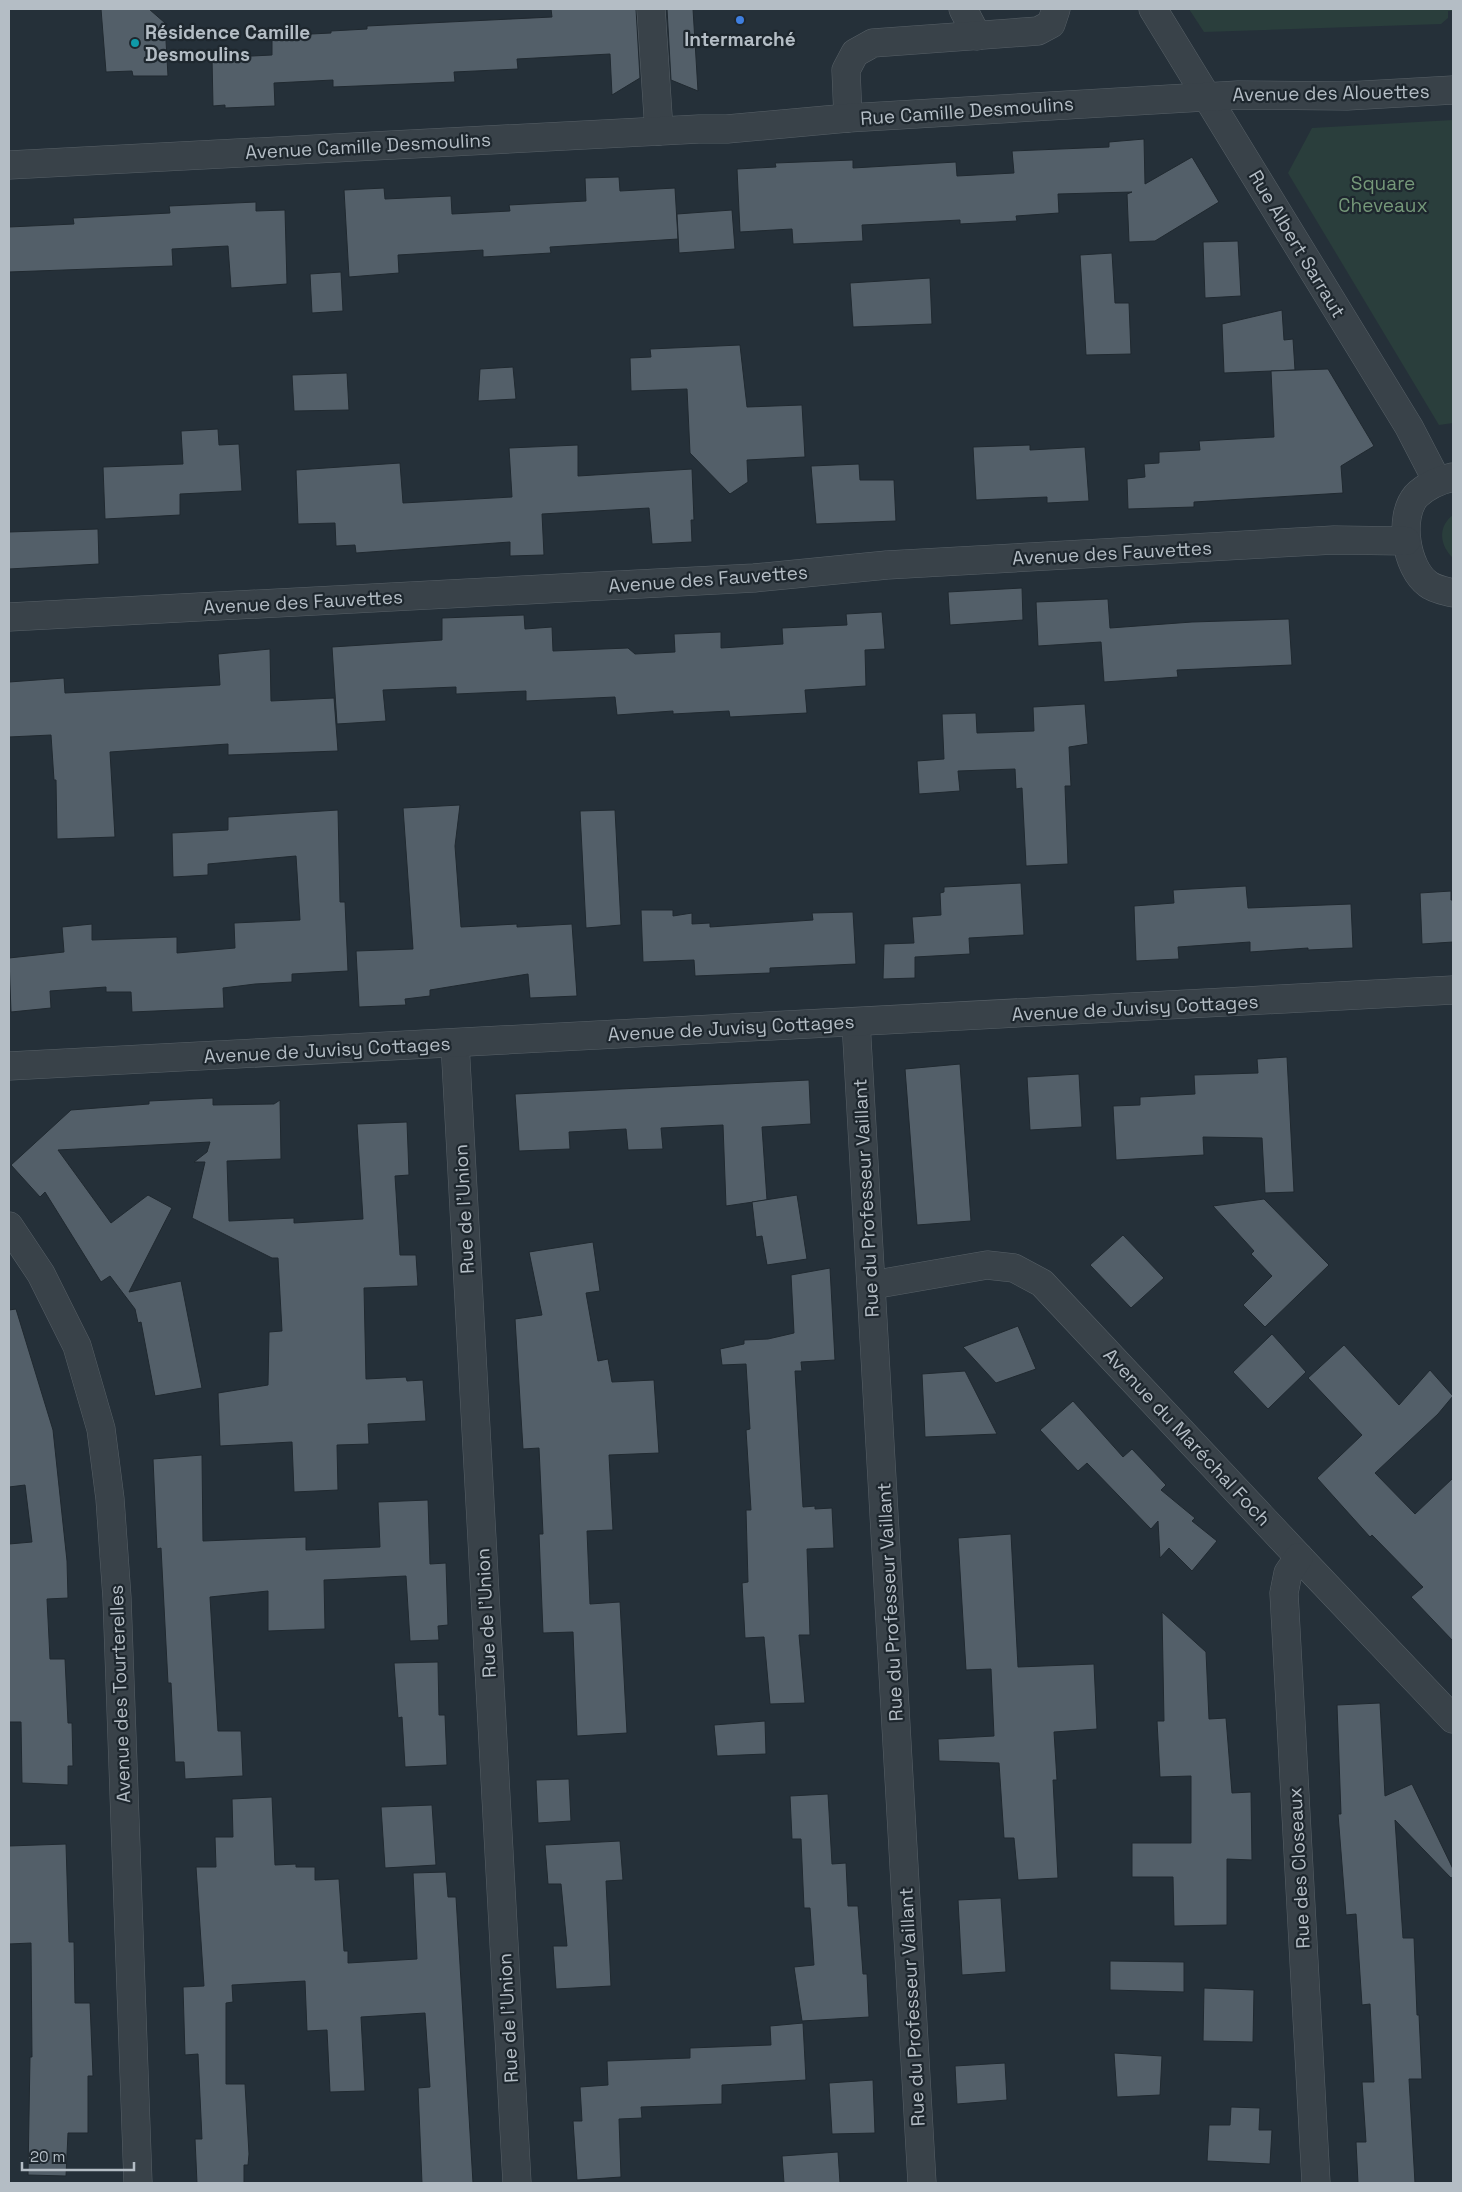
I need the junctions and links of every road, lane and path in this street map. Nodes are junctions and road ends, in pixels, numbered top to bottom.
1 (651, 9) edge
2 (962, 9) edge
3 (1056, 9) edge
4 (1153, 9) edge
5 (977, 36) junction
6 (1453, 90) edge
7 (1208, 96) junction
8 (848, 118) junction
9 (728, 129) joint
10 (659, 131) junction
11 (9, 165) edge
12 (1445, 479) edge
13 (1406, 541) junction
14 (1453, 593) edge
15 (9, 617) edge
16 (1453, 990) edge
17 (856, 1022) junction
18 (455, 1043) junction
19 (9, 1066) edge
20 (9, 1226) edge
21 (872, 1285) junction
22 (1299, 1557) junction
23 (1453, 1718) edge
24 (138, 2183) edge
25 (518, 2183) edge
26 (922, 2183) edge
27 (1316, 2183) edge

1 - 10 street
2 - 5 street
3 - 5 street
4 - 7 street, Rue Albert Sarraut
5 - 8 street
6 - 7 street, Avenue des Alouettes
7 - 8 street, Rue Camille Desmoulins
7 - 12 street, Rue Albert Sarraut
8 - 9 street, Rue Camille Desmoulins
9 - 10 street, Avenue Camille Desmoulins
10 - 11 street, Avenue Camille Desmoulins
12 - 13 street
13 - 14 street
13 - 15 street, Avenue des Fauvettes
16 - 17 street, Avenue de Juvisy Cottages
17 - 18 street, Avenue de Juvisy Cottages
17 - 21 street, Rue du Professeur Vaillant
18 - 19 street, Avenue de Juvisy Cottages
18 - 25 street, Rue de l'Union
20 - 24 street, Avenue des Tourterelles
21 - 22 street, Avenue du Maréchal Foch
21 - 26 street, Rue du Professeur Vaillant
22 - 23 street, Avenue du Maréchal Foch
22 - 27 street, Rue des Closeaux

